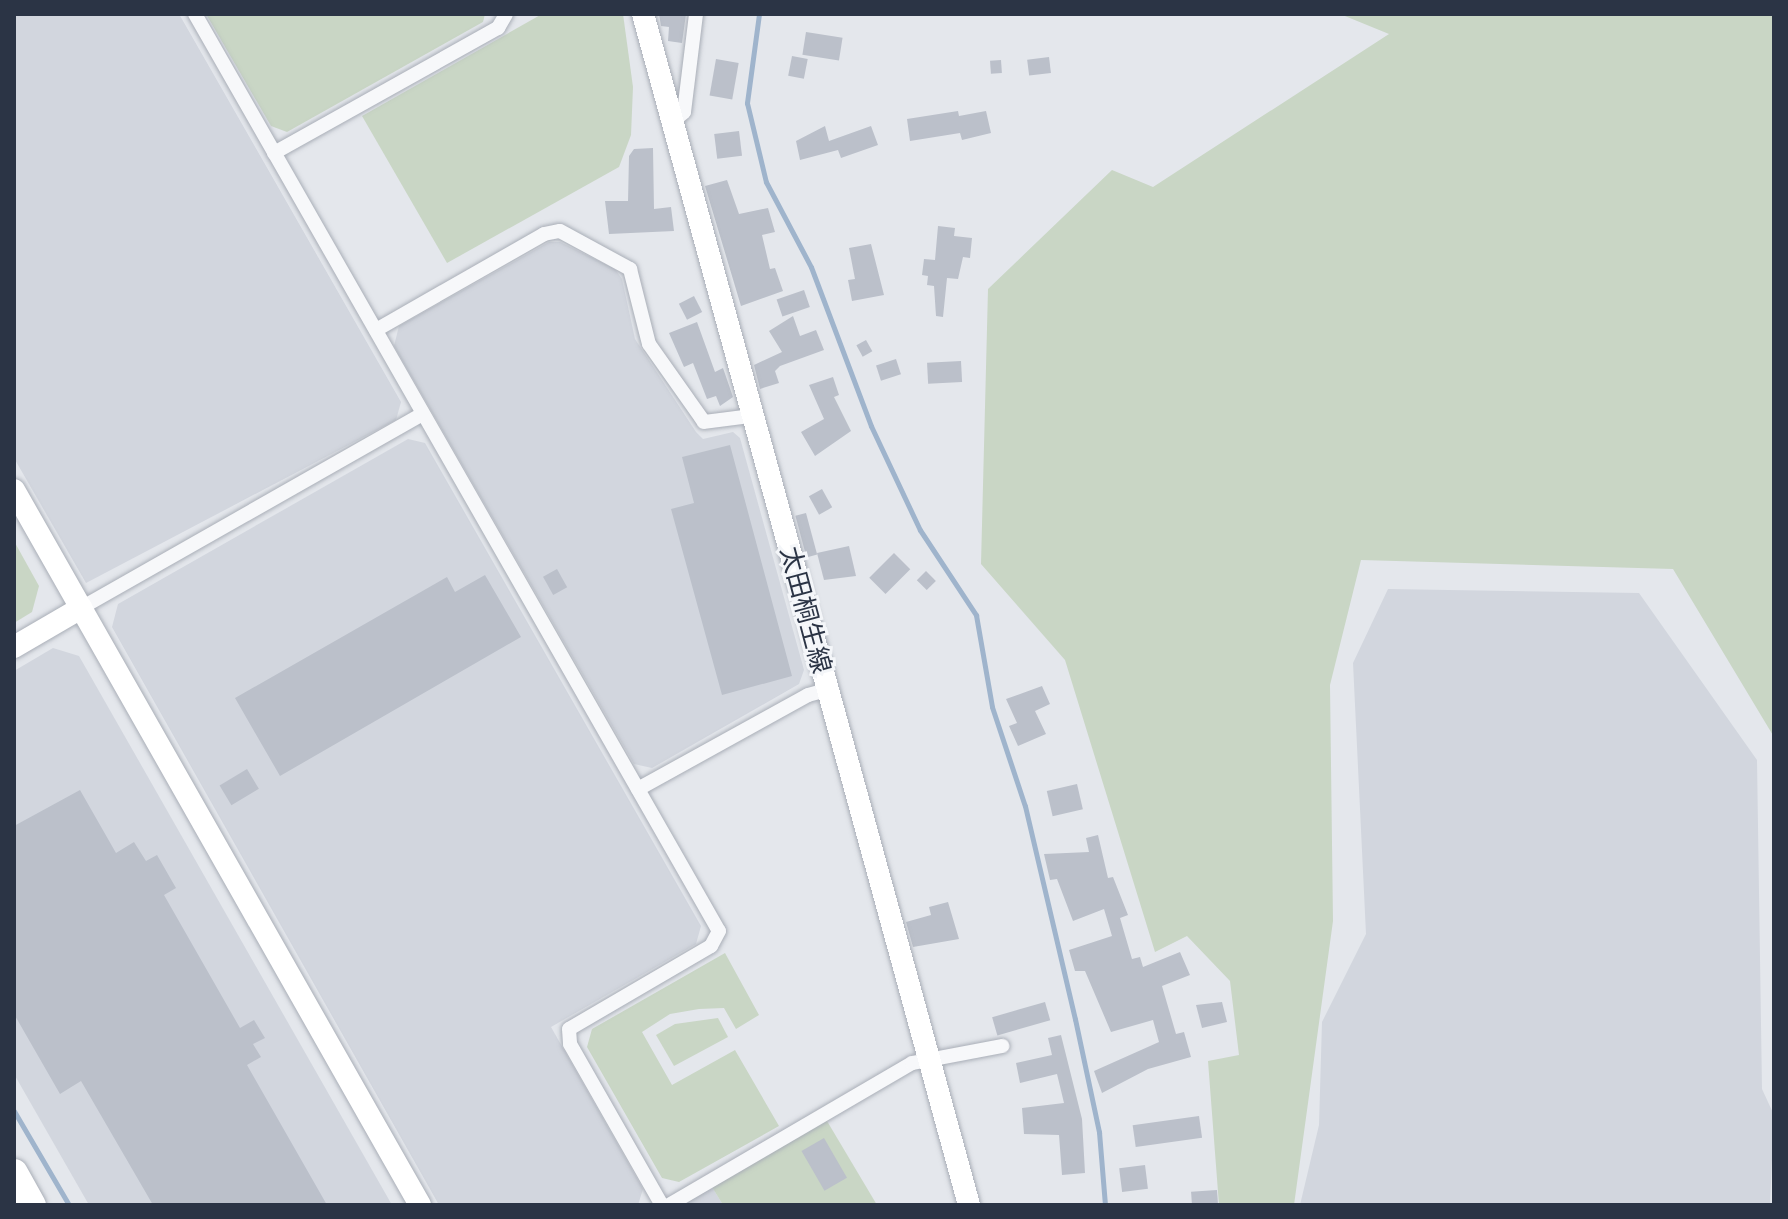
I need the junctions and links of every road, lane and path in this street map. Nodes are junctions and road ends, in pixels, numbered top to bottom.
1 (195, 14) edge
2 (506, 14) edge
3 (643, 14) edge
4 (696, 14) edge
5 (671, 123) junction
6 (274, 153) junction
7 (376, 330) junction
8 (423, 414) junction
9 (751, 416) junction
10 (14, 490) edge
11 (14, 519) edge
12 (76, 611) junction
13 (14, 647) edge
14 (827, 690) junction
15 (638, 789) junction
16 (1002, 1046) dead end
17 (927, 1060) junction
18 (14, 1173) edge
19 (32, 1205) edge
20 (411, 1205) edge
21 (420, 1205) edge
22 (662, 1205) edge
23 (669, 1205) edge
24 (969, 1205) edge

1 - 6 street
2 - 6 street
3 - 5 street, 太田桐生線
4 - 5 street
5 - 9 street, 太田桐生線
6 - 7 street
7 - 8 street
7 - 9 street
8 - 12 street
8 - 15 street
9 - 14 street, 太田桐生線
10 - 12 street
11 - 12 street
12 - 13 street
12 - 20 street
12 - 21 street
14 - 15 street
14 - 17 street, 太田桐生線
15 - 22 street
16 - 17 street
17 - 23 street
17 - 24 street, 太田桐生線
18 - 19 highway

